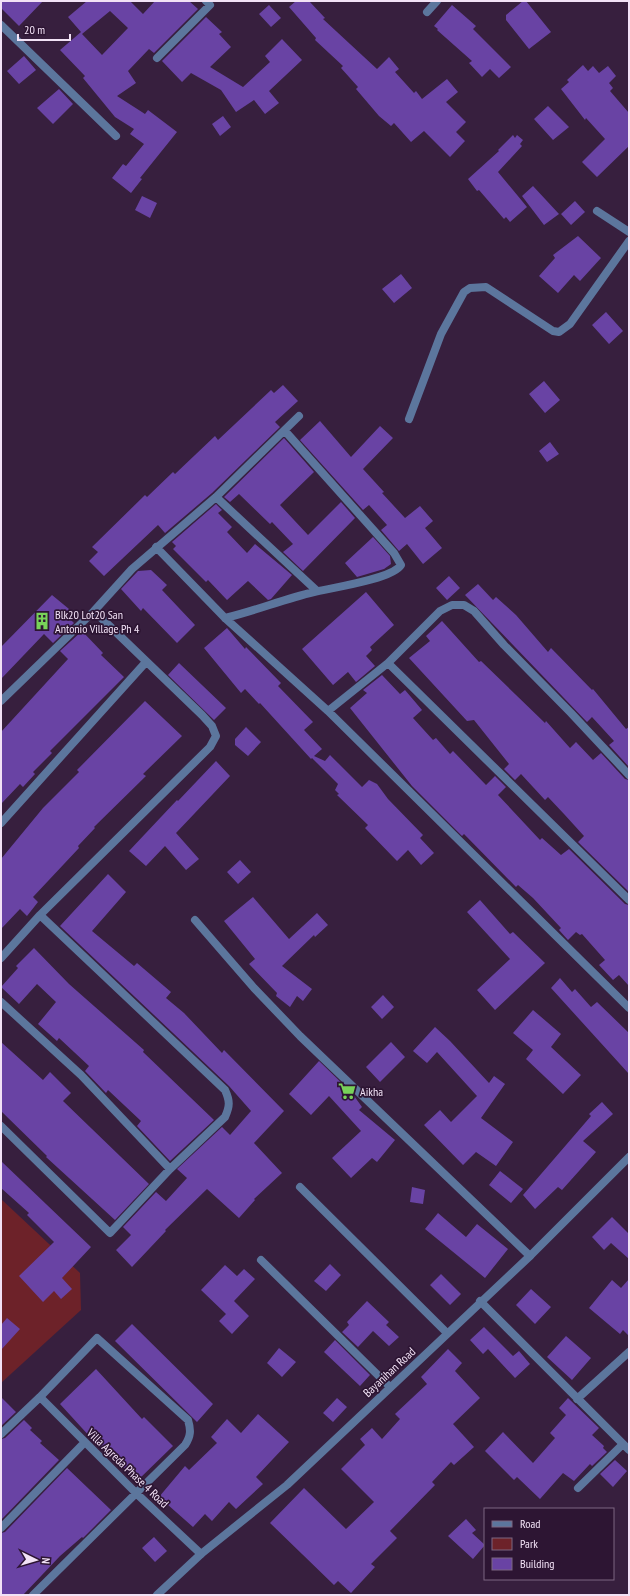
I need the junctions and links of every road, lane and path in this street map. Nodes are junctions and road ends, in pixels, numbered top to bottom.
1 (206, 1) edge
2 (437, 1) edge
3 (427, 12) dead end
4 (1, 25) edge
5 (158, 58) dead end
6 (116, 136) dead end
7 (597, 211) dead end
8 (629, 232) edge
9 (629, 241) edge
10 (299, 416) dead end
11 (409, 419) dead end
12 (285, 431) junction
13 (216, 497) junction
14 (156, 546) junction
15 (317, 591) junction
16 (94, 610) junction
17 (225, 618) junction
18 (146, 662) junction
19 (388, 662) junction
20 (1, 701) edge
21 (328, 711) junction
22 (629, 775) edge
23 (1, 822) edge
24 (629, 900) edge
25 (40, 915) junction
26 (195, 920) dead end
27 (1, 958) edge
28 (1, 1002) edge
29 (629, 1008) edge
30 (1, 1126) edge
31 (629, 1157) edge
32 (170, 1169) junction
33 (300, 1187) dead end
34 (530, 1256) junction
35 (261, 1260) dead end
36 (480, 1301) junction
37 (447, 1333) junction
38 (629, 1352) edge
39 (390, 1387) junction
40 (40, 1397) junction
41 (577, 1399) junction
42 (1, 1434) edge
43 (85, 1442) junction
44 (623, 1444) junction
45 (629, 1450) edge
46 (578, 1488) dead end
47 (137, 1494) junction
48 (1, 1528) edge
49 (201, 1554) junction
50 (33, 1595) edge
51 (157, 1595) edge

1 - 5 street
2 - 3 street
4 - 6 street
7 - 8 street
9 - 11 street
10 - 12 street
12 - 13 street
12 - 15 street
13 - 14 street
13 - 15 street
14 - 16 street
14 - 17 street
15 - 17 street
16 - 18 street
16 - 20 street
17 - 21 street
18 - 23 street
18 - 25 street
19 - 21 street
19 - 22 street
19 - 24 street
21 - 29 street
25 - 27 street
25 - 32 street
26 - 34 street
28 - 32 street
30 - 32 street
31 - 34 street, Bayanihan Road
33 - 37 street
34 - 36 street, Bayanihan Road
35 - 39 street
36 - 37 street, Bayanihan Road
36 - 41 street
37 - 39 street, Bayanihan Road
38 - 41 street
39 - 49 street, Bayanihan Road
40 - 42 street
40 - 43 street, Villa Agreda Phase 4 Road
40 - 47 street
41 - 44 street
43 - 47 street, Villa Agreda Phase 4 Road
43 - 48 street
44 - 45 street
44 - 46 street
47 - 49 street, Villa Agreda Phase 4 Road
47 - 50 street
49 - 51 street, Bayanihan Road

